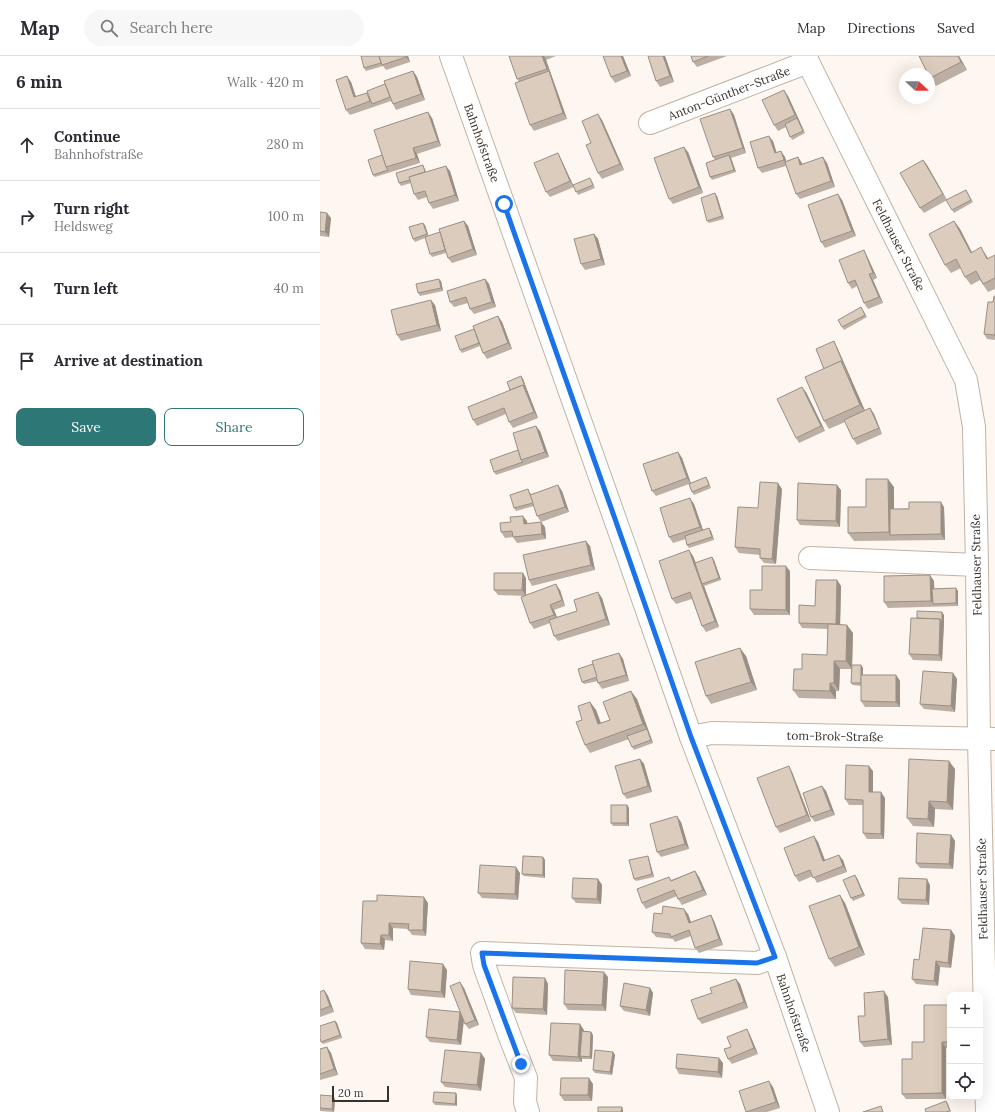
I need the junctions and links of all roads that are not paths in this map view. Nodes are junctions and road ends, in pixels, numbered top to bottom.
1 (451, 56) edge
2 (806, 59) edge
3 (650, 123) dead end
4 (810, 558) dead end
5 (977, 565) junction
6 (691, 737) junction
7 (987, 739) edge
8 (775, 957) junction
9 (528, 1112) edge
10 (828, 1112) edge
11 (987, 1112) edge

1 - 6 street, Bahnhofstraße
2 - 3 street, Anton-Günther-Straße
2 - 5 street, Feldhauser Straße
4 - 5 street
5 - 7 street, Feldhauser Straße
6 - 7 street, tom-Brok-Straße
6 - 8 street, Bahnhofstraße
7 - 11 street, Feldhauser Straße
8 - 9 street
8 - 10 street, Bahnhofstraße

